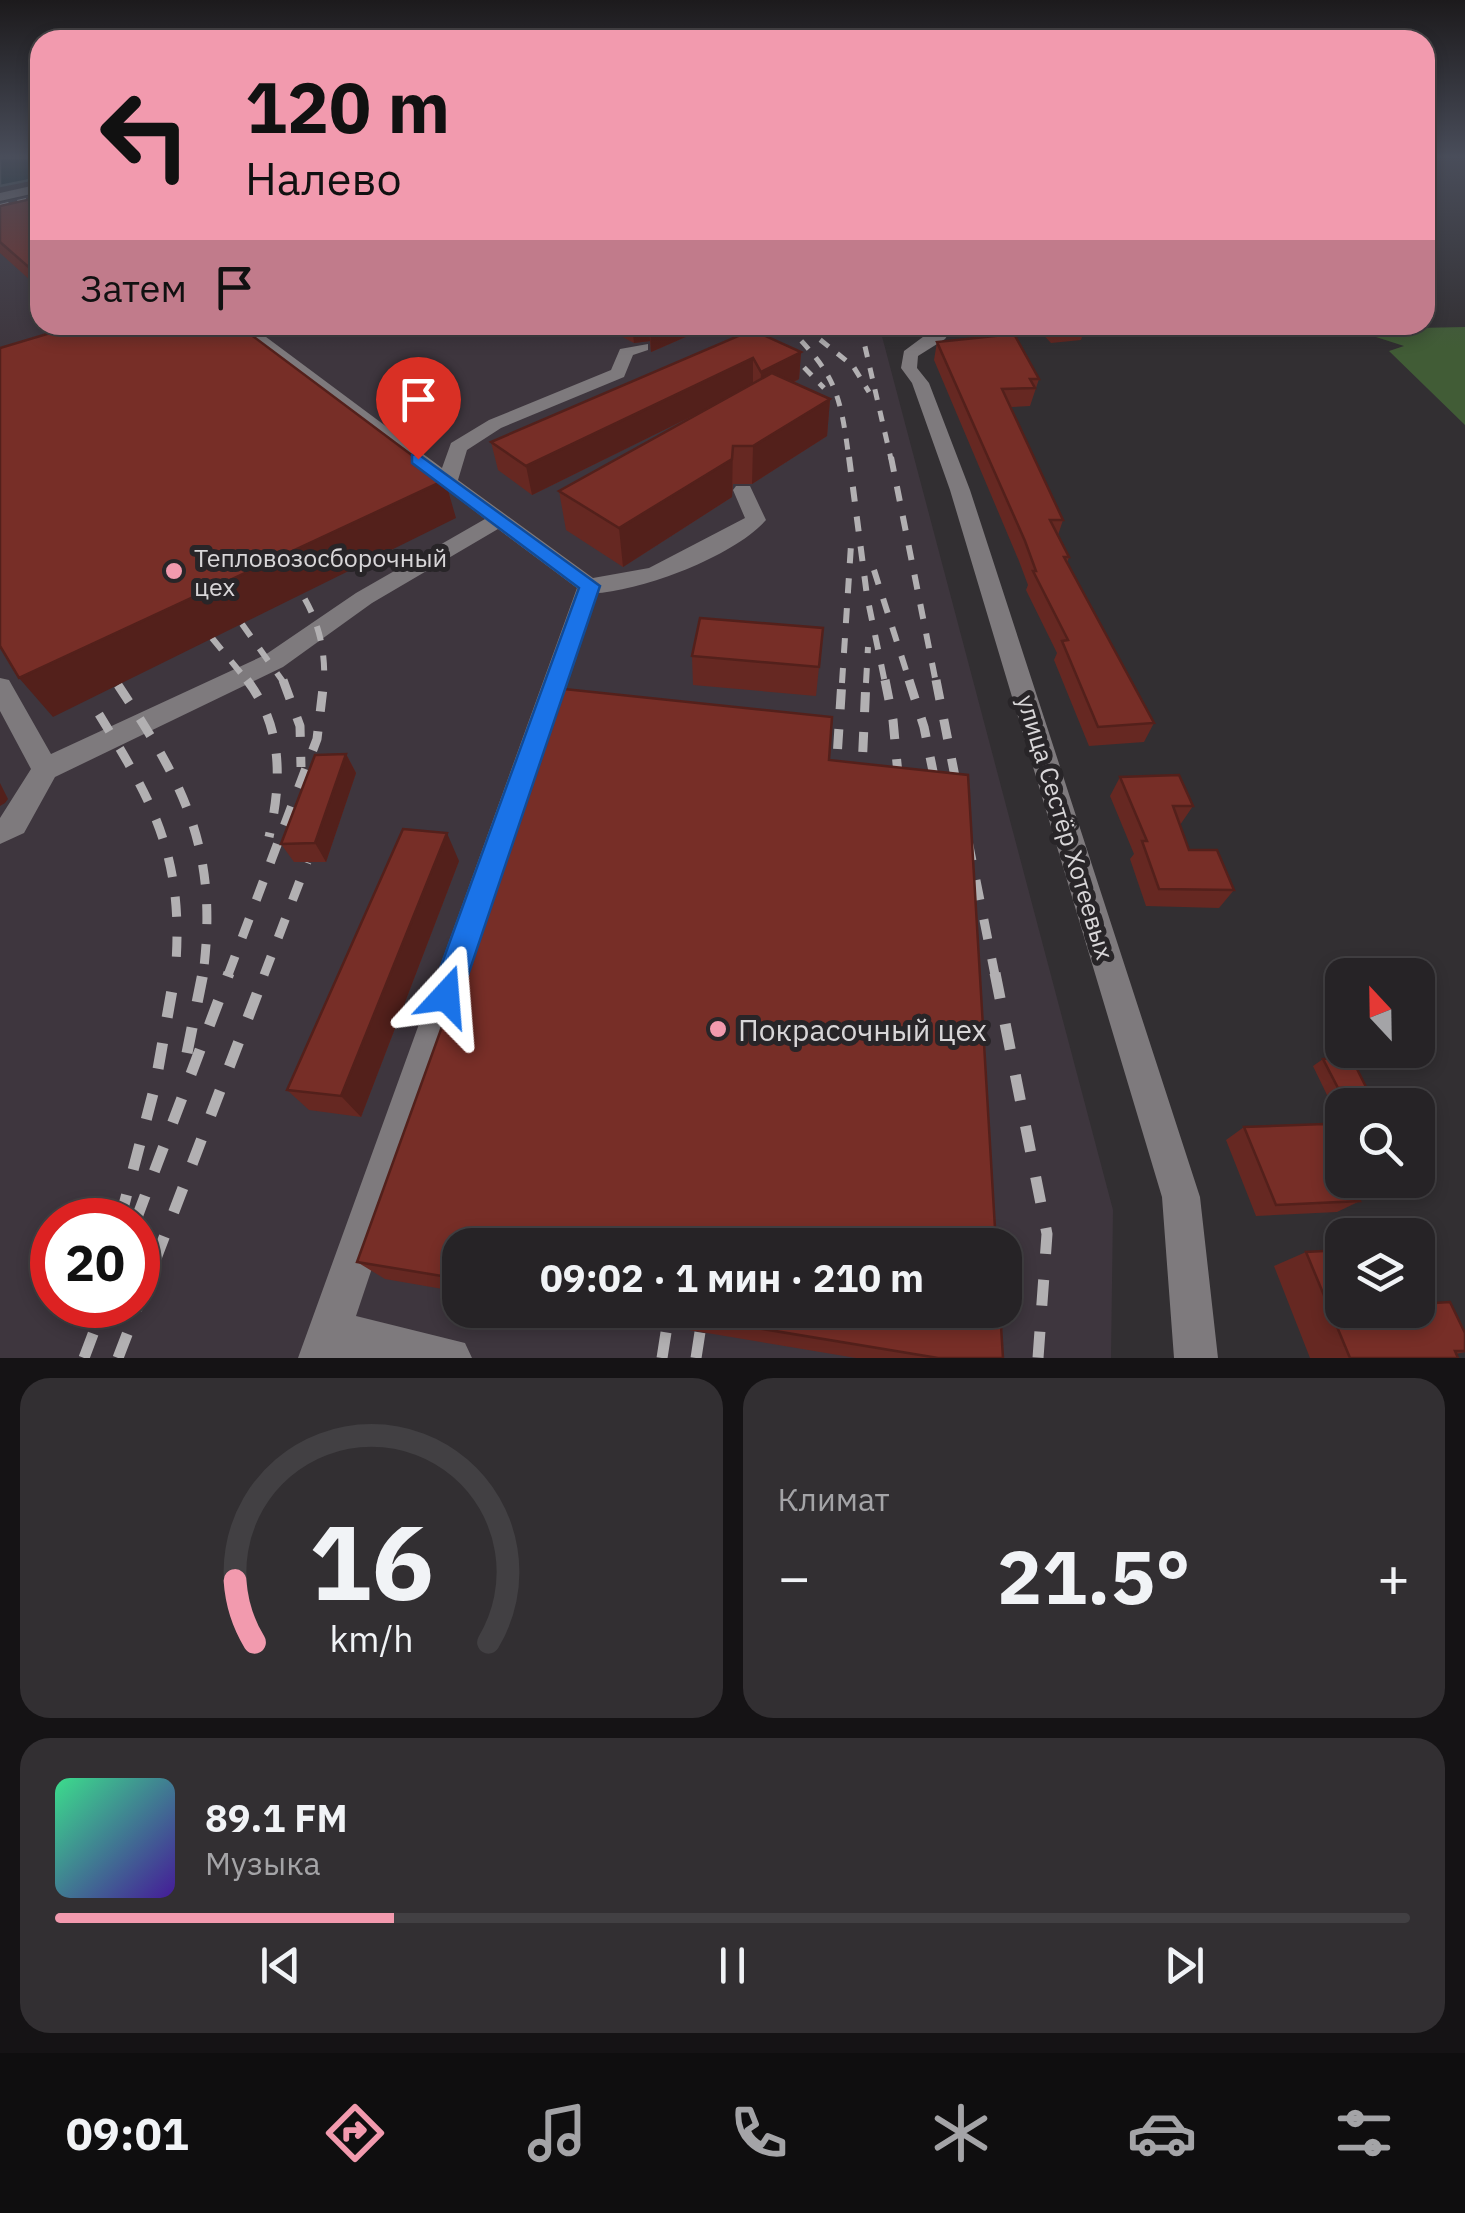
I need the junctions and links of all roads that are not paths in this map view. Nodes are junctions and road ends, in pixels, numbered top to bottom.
1 (253, 335) edge
2 (940, 335) edge
3 (642, 347) dead end
4 (448, 481) junction
5 (742, 490) dead end
6 (499, 520) junction
7 (590, 586) junction
8 (0, 687) edge
9 (45, 770) junction
10 (0, 832) edge
11 (324, 1344) edge
12 (450, 1358) edge
13 (1196, 1358) edge

1 - 4 street
2 - 13 street, улица Сестёр Хотеевых
3 - 4 street
4 - 6 street
5 - 7 street
6 - 7 street
6 - 9 street
7 - 11 street
8 - 9 street
9 - 10 street
11 - 12 street

